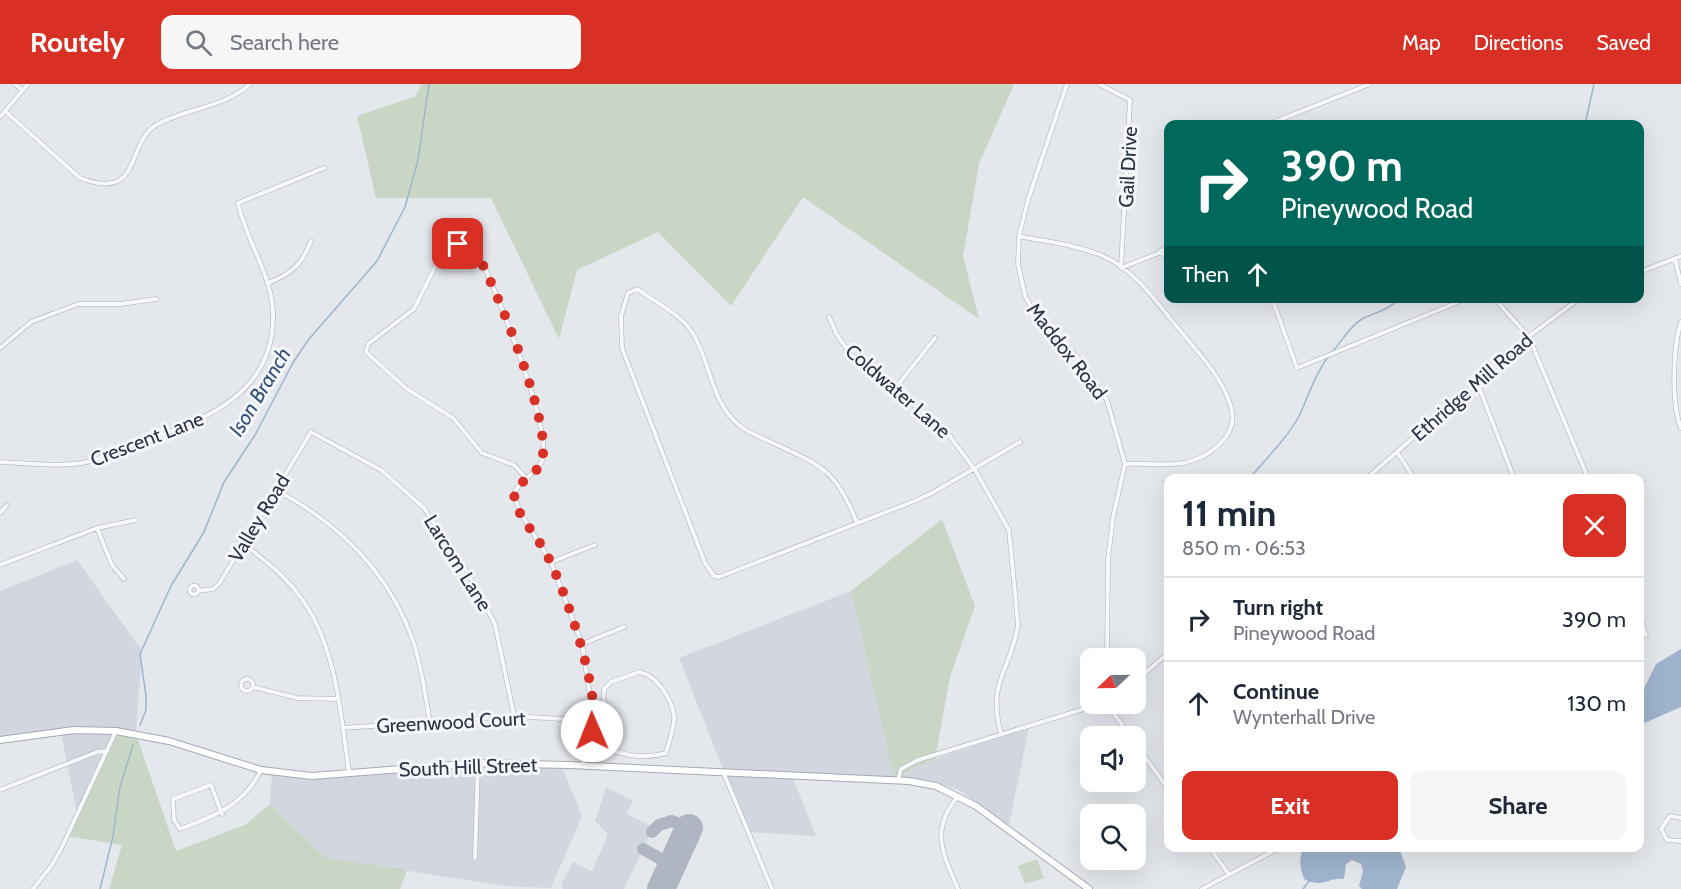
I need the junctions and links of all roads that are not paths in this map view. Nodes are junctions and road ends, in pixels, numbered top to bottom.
1 (15, 84) edge
2 (28, 84) edge
3 (250, 84) edge
4 (1067, 84) edge
5 (1099, 84) edge
6 (1370, 84) edge
7 (22, 90) junction
8 (5, 111) junction
9 (0, 117) edge
10 (1279, 120) edge
11 (324, 168) dead end
12 (1019, 236) junction
13 (311, 241) dead end
14 (1164, 248) edge
15 (1159, 253) junction
16 (1164, 254) edge
17 (1681, 256) edge
18 (1675, 259) junction
19 (1121, 268) junction
20 (1644, 271) edge
21 (267, 283) junction
22 (1681, 284) edge
23 (156, 299) dead end
24 (1274, 303) edge
25 (1456, 303) edge
26 (1498, 303) edge
27 (1573, 303) edge
28 (829, 317) dead end
29 (1681, 322) edge
30 (1529, 337) junction
31 (935, 338) dead end
32 (0, 348) edge
33 (1477, 382) junction
34 (894, 390) junction
35 (1681, 429) edge
36 (311, 432) joint
37 (1020, 442) dead end
38 (1397, 452) junction
39 (0, 462) edge
40 (1125, 464) junction
41 (975, 470) junction
42 (1372, 474) edge
43 (1411, 474) edge
44 (1512, 474) edge
45 (1586, 474) edge
46 (527, 478) junction
47 (276, 490) junction
48 (8, 505) dead end
49 (0, 513) edge
50 (136, 520) dead end
51 (857, 523) junction
52 (98, 528) junction
53 (244, 544) junction
54 (595, 545) dead end
55 (551, 562) junction
56 (0, 565) edge
57 (124, 579) dead end
58 (198, 591) dead end
59 (624, 627) dead end
60 (582, 644) junction
61 (1107, 648) edge
62 (1164, 656) edge
63 (1146, 672) edge
64 (253, 687) dead end
65 (337, 699) junction
66 (1080, 710) edge
67 (514, 716) junction
68 (594, 721) junction
69 (430, 722) junction
70 (343, 728) junction
71 (116, 731) junction
72 (1001, 734) junction
73 (0, 740) edge
74 (108, 751) junction
75 (656, 756) junction
76 (1146, 758) edge
77 (478, 764) junction
78 (583, 766) junction
79 (261, 770) junction
80 (653, 770) junction
81 (350, 772) junction
82 (724, 774) junction
83 (898, 780) junction
84 (1164, 783) edge
85 (0, 790) edge
86 (959, 796) junction
87 (222, 814) junction
88 (1681, 818) edge
89 (1681, 841) edge
90 (1213, 852) edge
91 (1271, 852) edge
92 (475, 858) dead end
93 (1228, 873) junction
94 (33, 889) edge
95 (772, 889) edge
96 (958, 889) edge
97 (1089, 889) edge
98 (1202, 889) edge

1 - 7 street
2 - 7 street
3 - 8 street
4 - 12 street, Maddox Road
5 - 19 street, Gail Drive
6 - 10 street
7 - 8 street
8 - 9 street
11 - 21 street, Crescent Lane
12 - 19 street
12 - 40 street, Maddox Road
13 - 21 street
14 - 15 street
15 - 16 street
15 - 19 street
17 - 18 street
18 - 20 street
18 - 22 street
19 - 40 street
21 - 39 street, Crescent Lane
23 - 32 street
24 - 25 street
26 - 30 street
27 - 30 street, Ethridge Mill Road
28 - 34 street, Coldwater Lane
29 - 35 street
30 - 33 street, Ethridge Mill Road
30 - 45 street
31 - 34 street
33 - 38 street, Ethridge Mill Road
33 - 44 street
34 - 41 street, Coldwater Lane
36 - 47 street, Valley Road
36 - 67 street, Larcom Lane
37 - 41 street
38 - 42 street, Ethridge Mill Road
38 - 43 street
40 - 61 street, Maddox Road
41 - 51 street
41 - 72 street, Coldwater Lane
46 - 46 street
46 - 55 street
47 - 53 street, Valley Road
47 - 69 street
48 - 49 street
50 - 52 street
51 - 51 street
52 - 56 street
52 - 57 street
53 - 58 street, Valley Road
53 - 65 street
54 - 55 street
55 - 60 street
59 - 60 street
60 - 68 street
62 - 63 street
64 - 65 street
65 - 70 street
66 - 72 street
67 - 68 street, Greenwood Court
67 - 69 street, Greenwood Court
68 - 78 street
69 - 70 street, Greenwood Court
70 - 81 street
71 - 73 main road, South Hill Street
71 - 74 street
71 - 79 main road, South Hill Street
72 - 83 street
74 - 85 street
74 - 94 street
75 - 75 street
75 - 80 street
76 - 84 street
77 - 78 main road, South Hill Street
77 - 81 main road, South Hill Street
77 - 92 street
78 - 80 main road, South Hill Street
79 - 81 main road, South Hill Street
79 - 87 street
80 - 82 main road, South Hill Street
82 - 83 main road, South Hill Street
82 - 95 street
83 - 86 main road, South Hill Street
86 - 96 street
86 - 97 main road, South Hill Street
87 - 87 street
88 - 89 street
90 - 93 street
91 - 93 street
93 - 98 street

